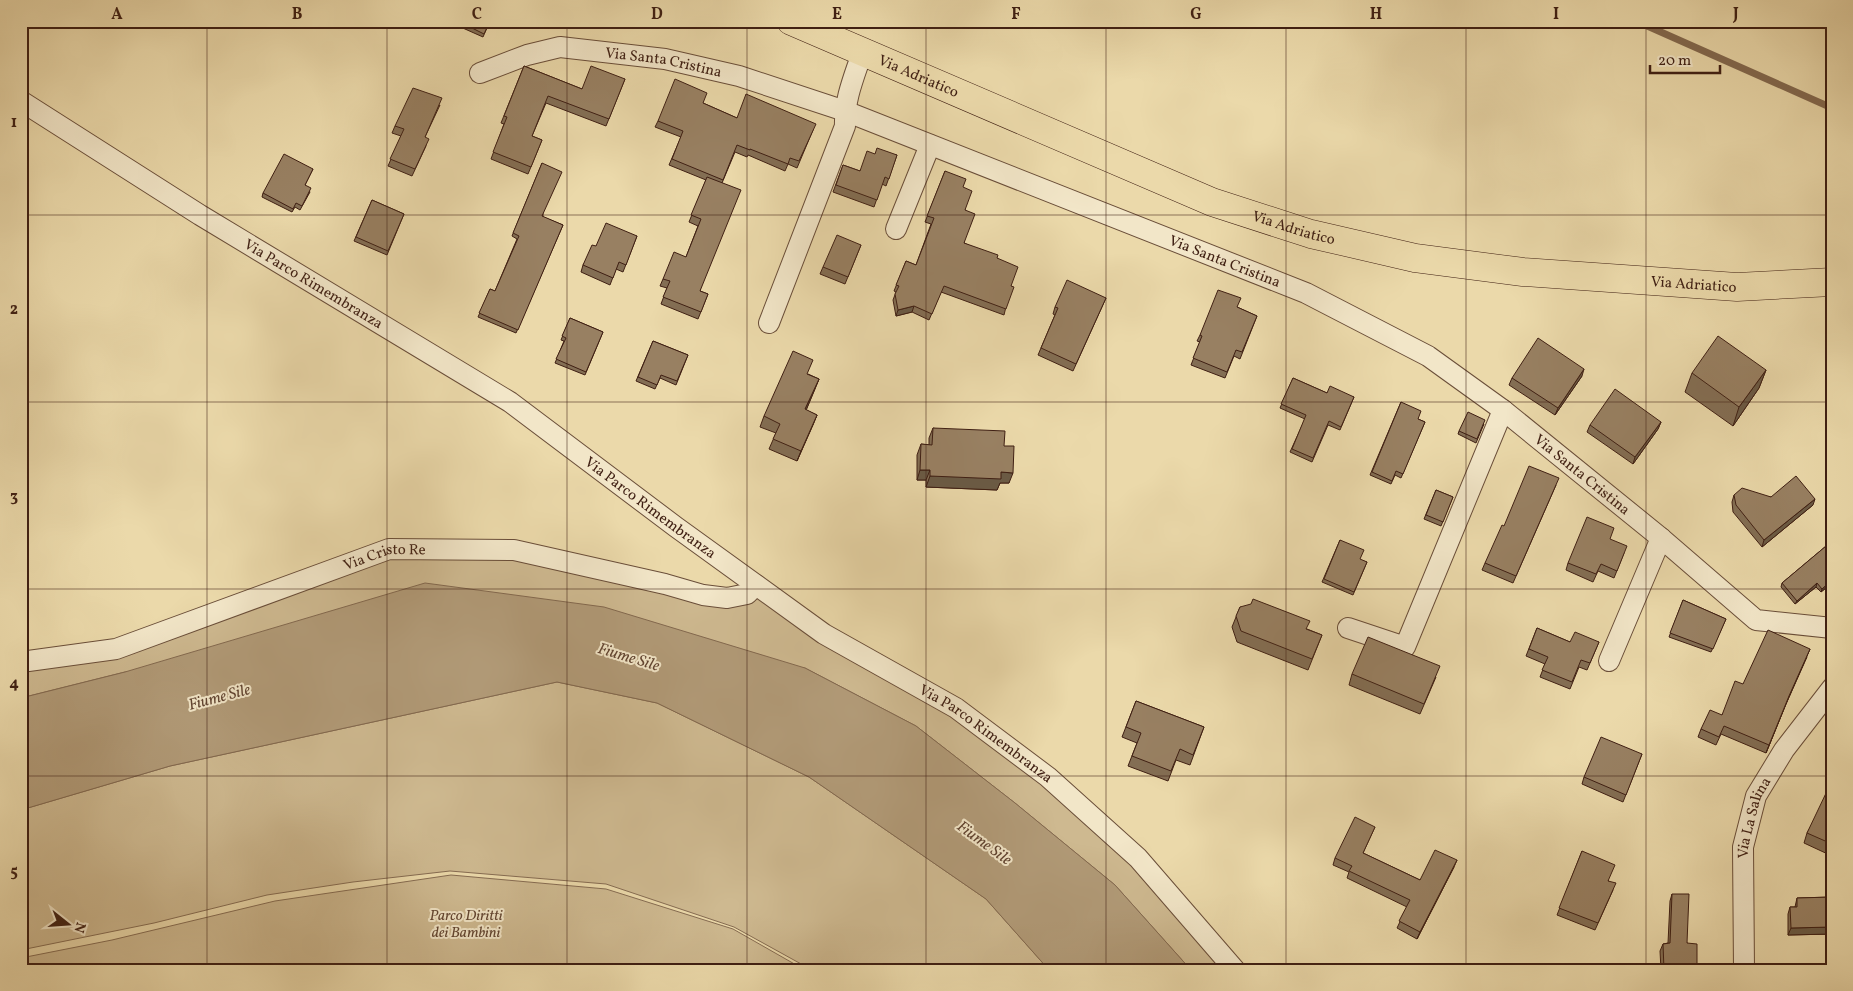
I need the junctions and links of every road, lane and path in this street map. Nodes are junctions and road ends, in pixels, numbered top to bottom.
1 (790, 21) edge
2 (862, 53) junction
3 (480, 73) dead end
4 (21, 100) edge
5 (845, 111) junction
6 (930, 145) junction
7 (896, 229) dead end
8 (1832, 282) edge
9 (769, 323) dead end
10 (1503, 410) junction
11 (1660, 538) junction
12 (756, 584) junction
13 (1348, 628) dead end
14 (1832, 628) edge
15 (1609, 661) dead end
16 (21, 662) edge
17 (1832, 688) edge
18 (1235, 970) edge
19 (1744, 970) edge

1 - 2 main road, Via Adriatico
2 - 5 street
2 - 8 main road, Via Adriatico
3 - 5 street, Via Santa Cristina
4 - 12 street, Via Parco Rimembranza
5 - 6 street, Via Santa Cristina
5 - 9 street
6 - 7 street
6 - 10 street, Via Santa Cristina
10 - 11 street, Via Santa Cristina
10 - 13 street
11 - 14 street, Via Santa Cristina
11 - 15 street
12 - 16 street, Via Cristo Re
12 - 18 street, Via Parco Rimembranza
17 - 19 street, Via La Salina

